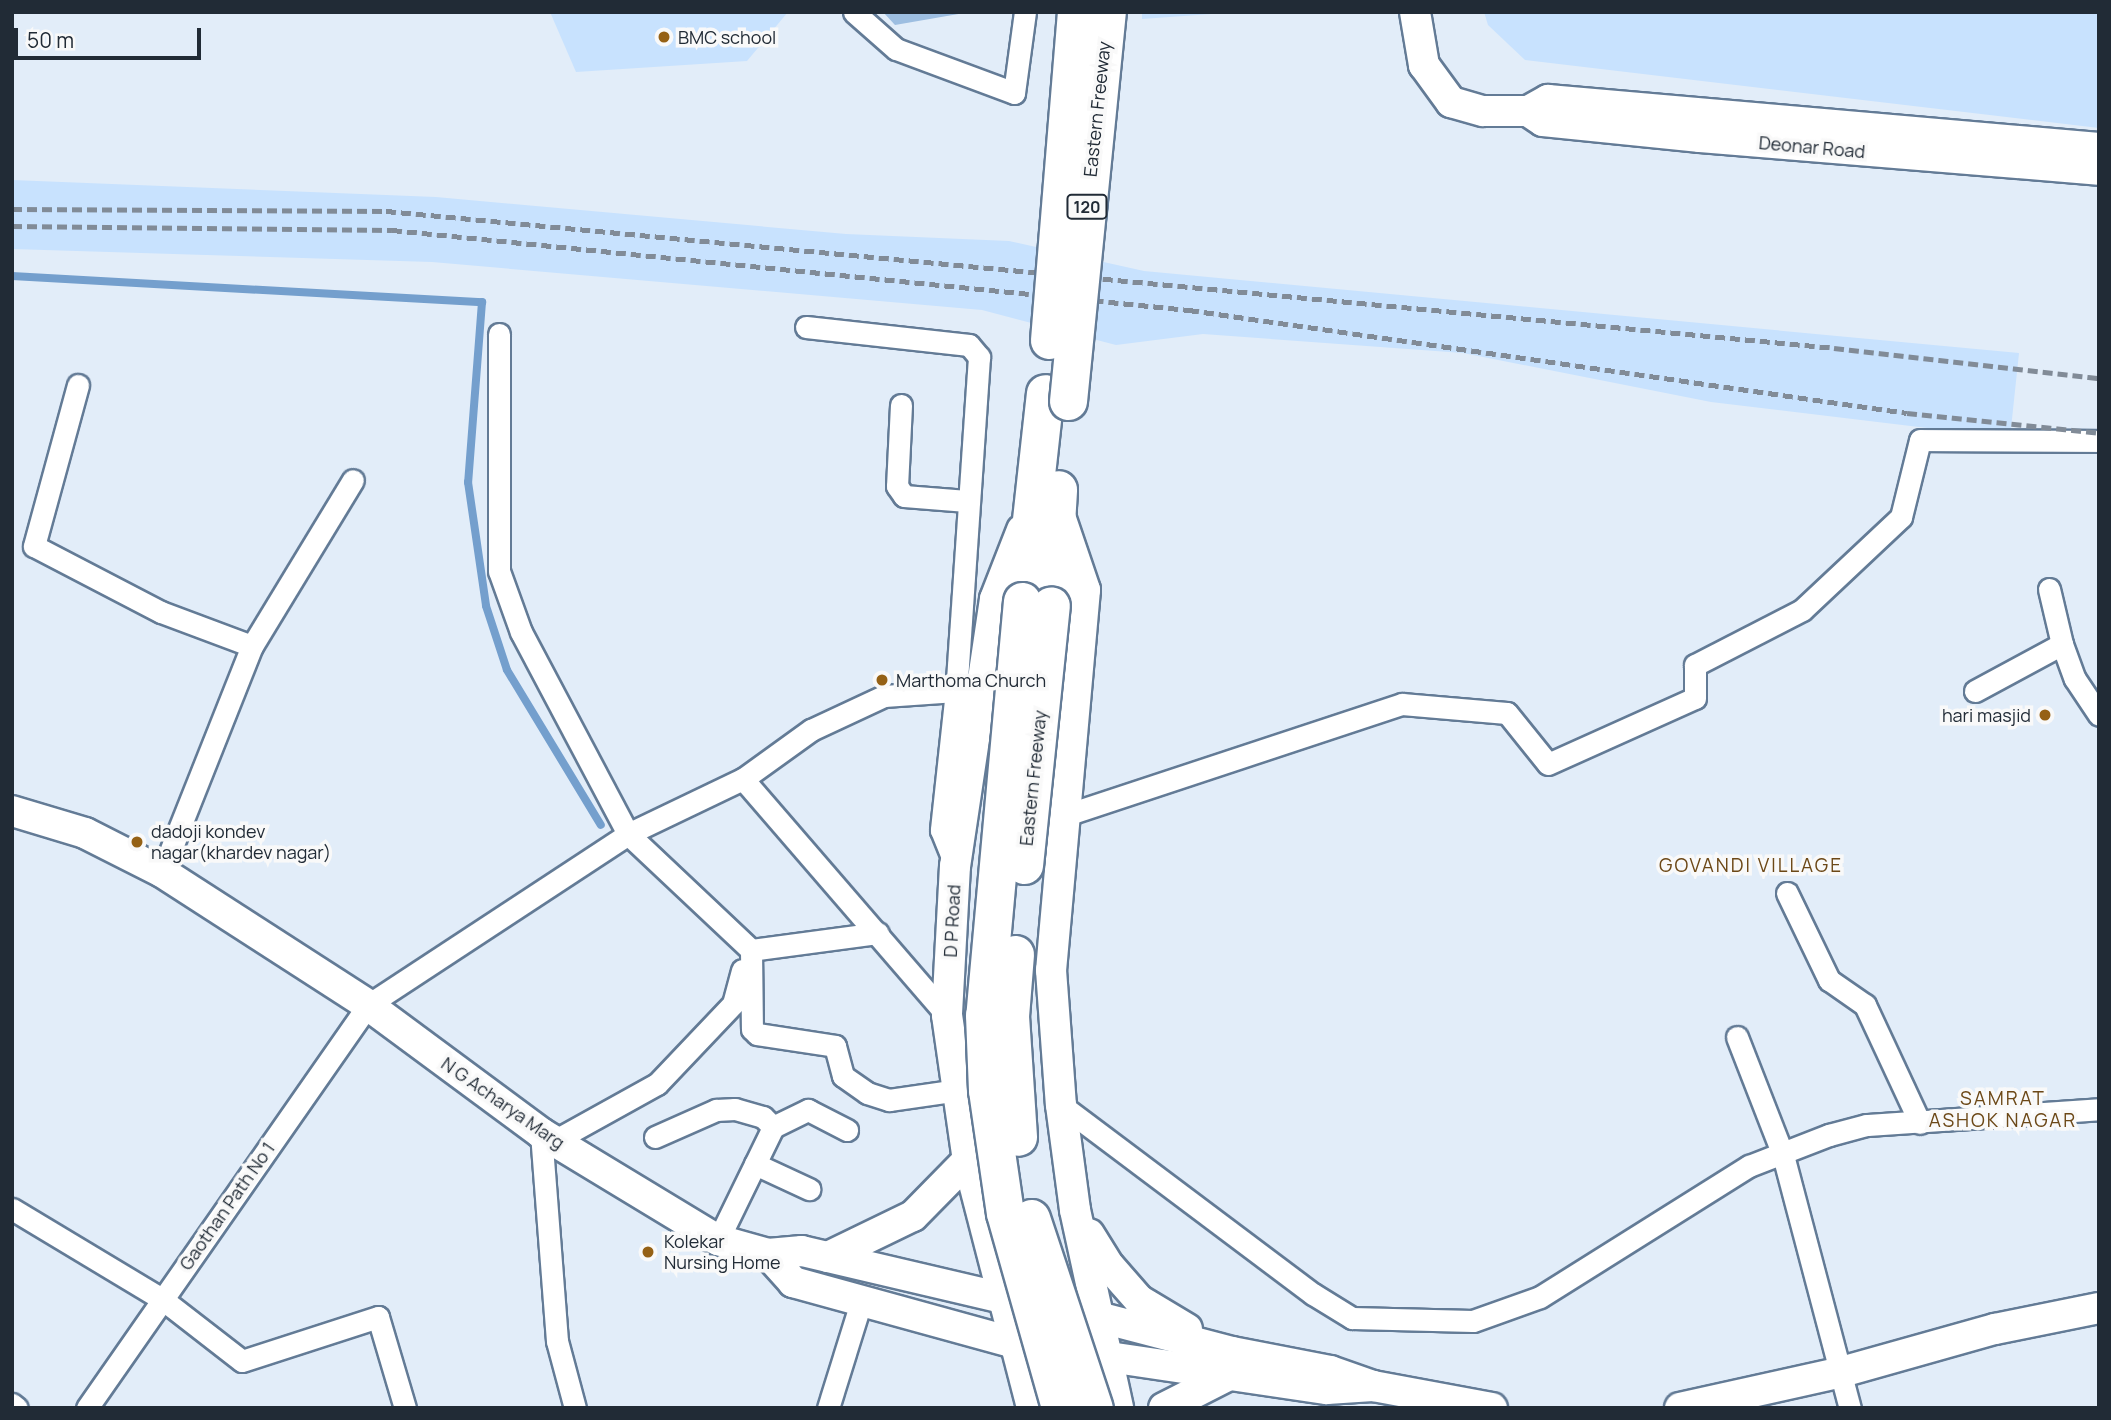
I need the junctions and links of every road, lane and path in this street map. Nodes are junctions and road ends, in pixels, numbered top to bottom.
1 (854, 12) edge
2 (1025, 12) edge
3 (1076, 12) edge
4 (1107, 12) edge
5 (1415, 12) edge
6 (2099, 148) edge
7 (1994, 151) junction
8 (2099, 170) edge
9 (806, 327) dead end
10 (499, 334) dead end
11 (78, 386) dead end
12 (1056, 397) junction
13 (901, 405) dead end
14 (2099, 441) edge
15 (354, 480) dead end
16 (967, 501) junction
17 (1045, 504) junction
18 (2049, 589) dead end
19 (1037, 603) junction
20 (2062, 644) junction
21 (252, 646) junction
22 (956, 691) junction
23 (1975, 691) dead end
24 (2099, 715) edge
25 (743, 779) junction
26 (12, 811) edge
27 (1063, 816) junction
28 (622, 838) junction
29 (955, 866) junction
30 (162, 872) junction
31 (1787, 893) dead end
32 (878, 933) junction
33 (751, 950) junction
34 (368, 1005) junction
35 (947, 1015) junction
36 (1738, 1037) dead end
37 (958, 1090) junction
38 (1061, 1105) junction
39 (2099, 1109) edge
40 (1920, 1123) junction
41 (773, 1127) junction
42 (847, 1130) dead end
43 (655, 1136) dead end
44 (548, 1137) junction
45 (1783, 1154) junction
46 (968, 1160) junction
47 (755, 1164) junction
48 (809, 1189) dead end
49 (1075, 1210) junction
50 (14, 1213) edge
51 (718, 1240) junction
52 (768, 1254) junction
53 (828, 1257) junction
54 (162, 1299) junction
55 (1003, 1300) junction
56 (861, 1302) junction
57 (2099, 1308) edge
58 (1099, 1315) junction
59 (1014, 1343) junction
60 (1107, 1357) junction
61 (1229, 1364) junction
62 (1838, 1373) junction
63 (12, 1404) edge
64 (18, 1408) edge
65 (87, 1408) edge
66 (405, 1408) edge
67 (575, 1408) edge
68 (828, 1408) edge
69 (1032, 1408) edge
70 (1060, 1408) edge
71 (1094, 1408) edge
72 (1118, 1408) edge
73 (1164, 1408) edge
74 (1492, 1408) edge
75 (1680, 1408) edge
76 (1850, 1408) edge

1 - 2 street
3 - 12 highway, Eastern Freeway / 120, bridge
4 - 12 highway, Eastern Freeway / 120, bridge
5 - 7 main road, Deonar Road
6 - 7 main road, Deonar Road
7 - 8 main road, Deonar Road
9 - 16 street
10 - 28 street
11 - 21 street
12 - 17 highway, Eastern Freeway
13 - 16 street
14 - 27 street
15 - 21 street
16 - 22 street
17 - 19 highway, Eastern Freeway
17 - 27 main road
17 - 29 main road, D P Road
18 - 20 street
19 - 70 highway, Eastern Freeway, bridge
19 - 71 highway, Eastern Freeway, bridge
20 - 23 street
20 - 24 street
21 - 30 street
22 - 25 street
22 - 29 street
25 - 28 street
25 - 32 street
26 - 30 main road, N G Acharya Marg
27 - 38 main road
28 - 33 street
28 - 34 street
28 - 44 street
29 - 35 main road, D P Road
30 - 34 main road, N G Acharya Marg
31 - 40 street
32 - 33 street
32 - 35 street
33 - 37 street
34 - 44 main road, N G Acharya Marg
34 - 54 street, Gaothan Path No 1
35 - 37 main road, D P Road
36 - 45 street
37 - 46 main road, D P Road
38 - 45 street
38 - 49 main road
39 - 40 street
40 - 45 street
41 - 42 street
41 - 43 street
41 - 47 street
44 - 51 main road, N G Acharya Marg
44 - 67 street
45 - 62 street
46 - 53 main road
46 - 55 main road, D P Road
47 - 48 street
47 - 51 street
49 - 58 main road
49 - 61 main road
50 - 54 street
51 - 52 main road, N G Acharya Marg
52 - 53 main road
52 - 56 main road
53 - 55 main road
54 - 65 street, Gaothan Path No 1
54 - 66 street
55 - 58 main road
55 - 59 main road, D P Road
56 - 59 main road
56 - 68 street
57 - 62 main road
58 - 60 main road
58 - 61 main road
59 - 60 main road
59 - 69 main road, D P Road
60 - 61 main road
60 - 72 main road
61 - 73 main road
61 - 74 main road
62 - 75 main road
62 - 76 street
63 - 64 street

